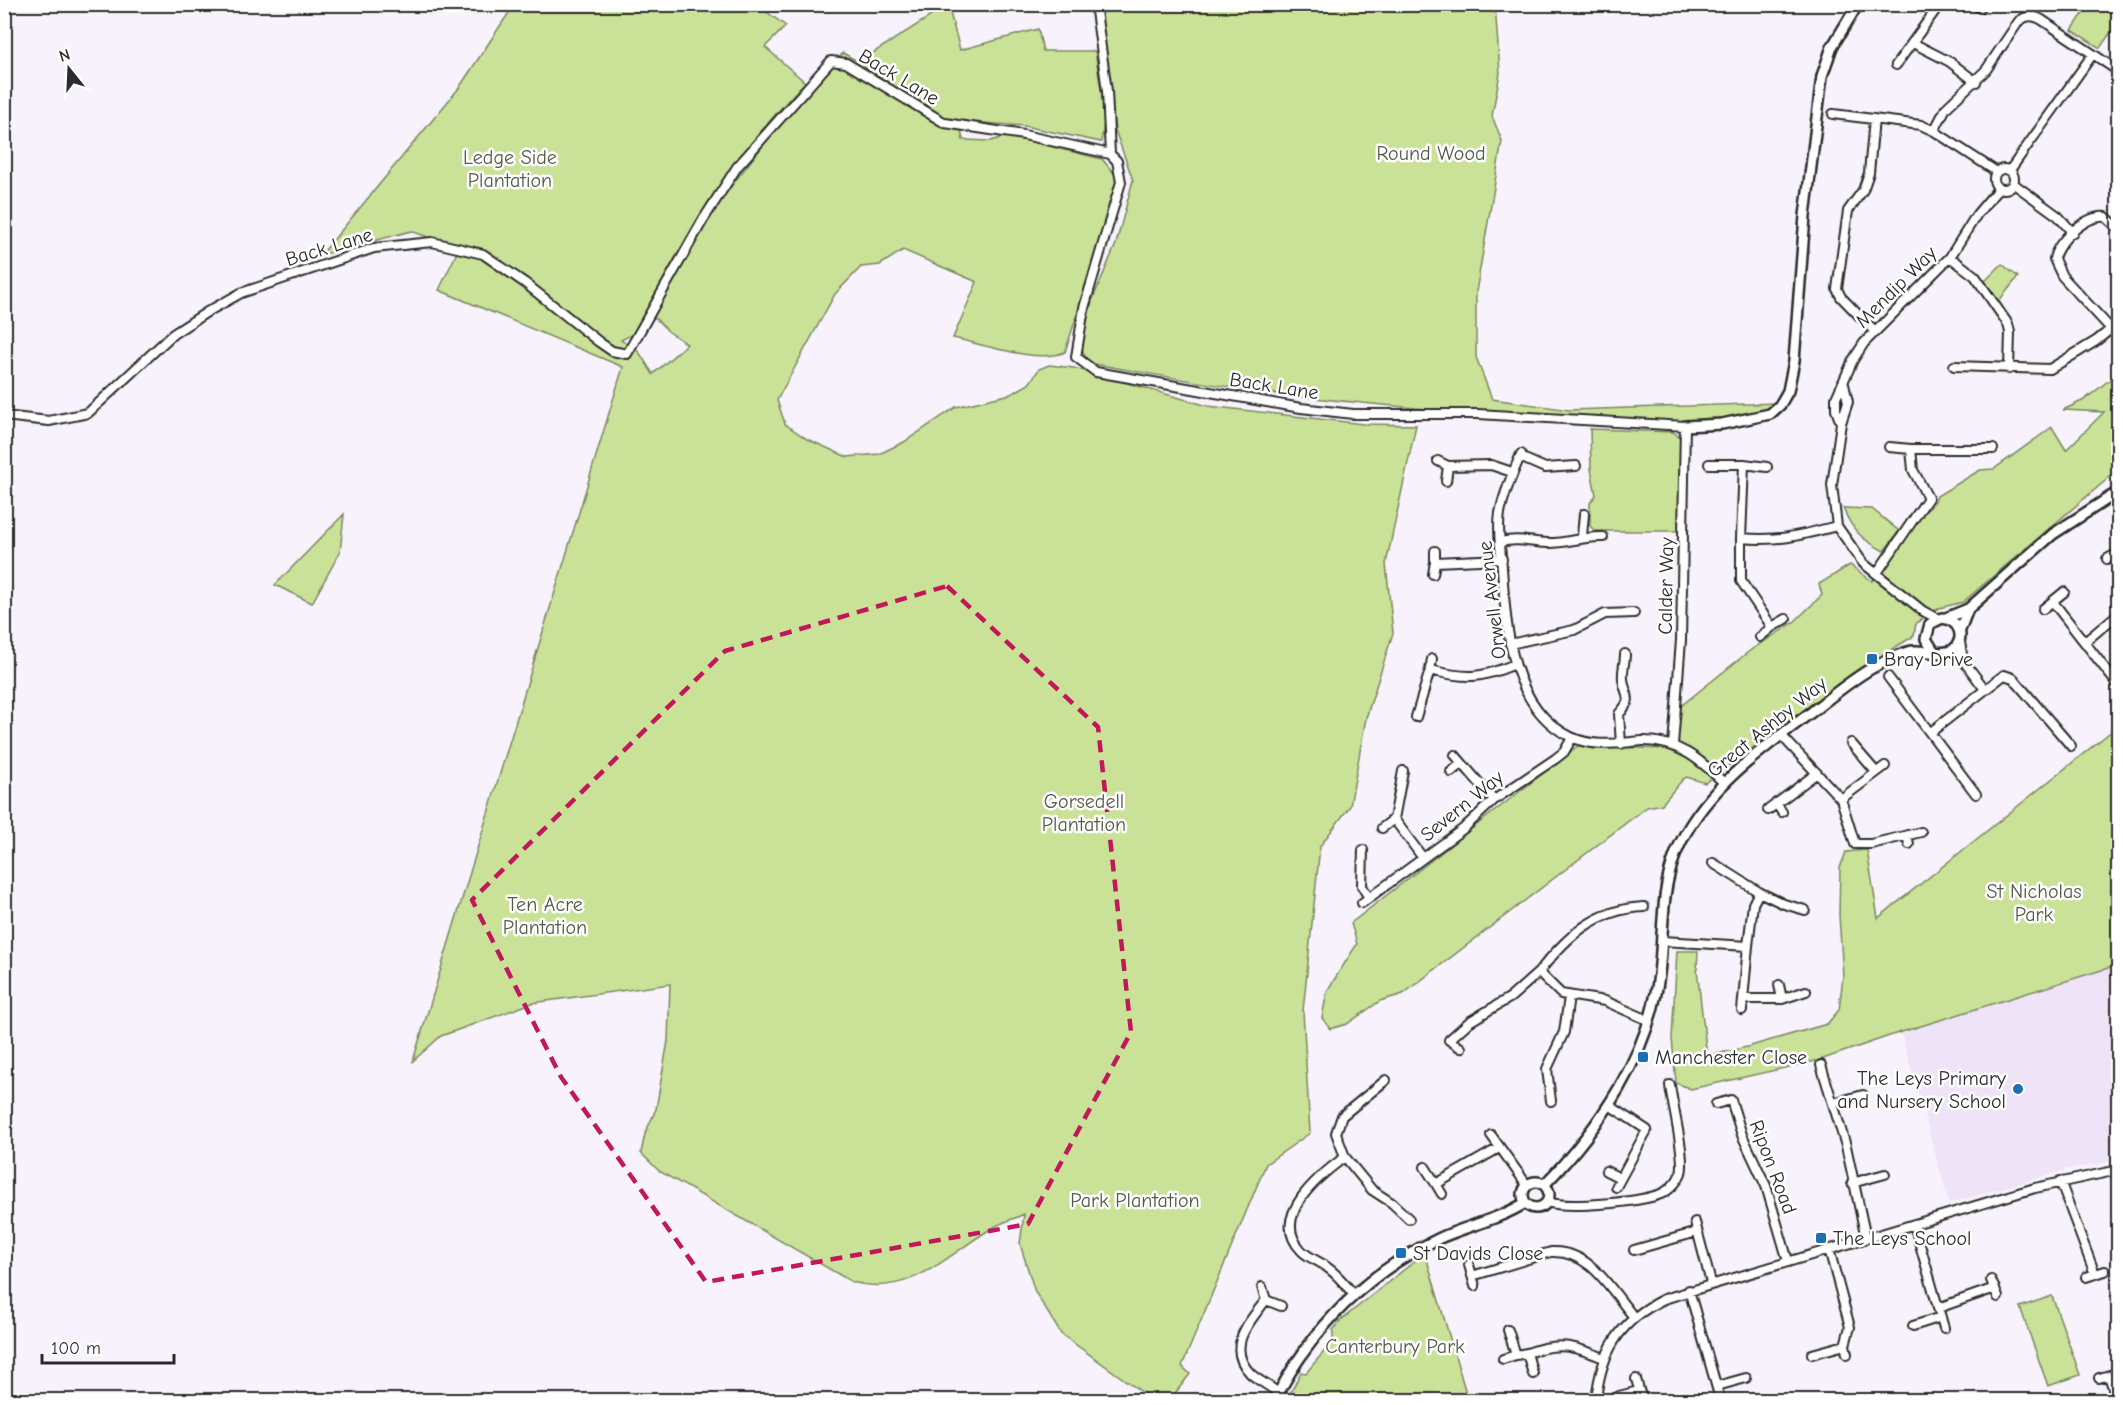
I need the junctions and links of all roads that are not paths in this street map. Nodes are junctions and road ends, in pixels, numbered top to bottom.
1 (1858, 4) edge
2 (1940, 4) edge
3 (1096, 11) dead end
4 (1913, 43) junction
5 (2093, 54) junction
6 (1896, 65) dead end
7 (2118, 72) edge
8 (1976, 82) junction
9 (1833, 114) dead end
10 (1874, 119) junction
11 (1934, 131) junction
12 (1110, 154) junction
13 (2010, 170) junction
14 (1997, 172) junction
15 (2014, 184) junction
16 (1999, 188) junction
17 (2118, 228) edge
18 (2073, 233) junction
19 (1950, 257) junction
20 (2118, 322) edge
21 (2111, 329) junction
22 (1874, 331) junction
23 (1954, 366) dead end
24 (2009, 369) junction
25 (1844, 384) junction
26 (4, 416) edge
27 (1841, 423) junction
28 (1685, 426) junction
29 (1889, 447) dead end
30 (1911, 449) junction
31 (1993, 449) dead end
32 (1438, 461) dead end
33 (1709, 464) dead end
34 (1744, 464) junction
35 (1448, 466) junction
36 (1576, 466) dead end
37 (1767, 467) dead end
38 (1512, 472) junction
39 (1446, 482) dead end
40 (2118, 492) edge
41 (1584, 514) dead end
42 (1837, 526) junction
43 (1582, 536) junction
44 (1603, 537) dead end
45 (1741, 538) junction
46 (1500, 542) junction
47 (1435, 551) dead end
48 (2118, 553) edge
49 (1502, 559) junction
50 (2107, 559) dead end
51 (1435, 562) junction
52 (1877, 573) junction
53 (1433, 574) dead end
54 (2064, 592) dead end
55 (2053, 602) junction
56 (1968, 609) junction
57 (2043, 609) dead end
58 (1923, 611) junction
59 (1634, 613) dead end
60 (2118, 614) edge
61 (1786, 619) dead end
62 (1942, 619) junction
63 (1772, 627) junction
64 (1928, 628) junction
65 (1960, 630) junction
66 (1760, 637) dead end
67 (1926, 639) junction
68 (2086, 641) junction
69 (1960, 642) junction
70 (1510, 644) junction
71 (1934, 650) junction
72 (1912, 651) junction
73 (1950, 652) junction
74 (1625, 654) dead end
75 (1432, 659) dead end
76 (1963, 660) junction
77 (1515, 664) junction
78 (1430, 670) junction
79 (1888, 677) dead end
80 (2118, 685) edge
81 (1984, 688) junction
82 (1416, 717) dead end
83 (1931, 732) junction
84 (1781, 735) junction
85 (1572, 738) junction
86 (1851, 743) dead end
87 (1621, 744) junction
88 (1673, 745) junction
89 (2071, 746) dead end
90 (1455, 755) dead end
91 (1462, 763) junction
92 (1885, 765) dead end
93 (1403, 771) dead end
94 (1451, 772) dead end
95 (1876, 772) junction
96 (1817, 773) junction
97 (1724, 783) junction
98 (1976, 794) dead end
99 (1840, 799) junction
100 (1494, 800) junction
101 (1776, 803) junction
102 (1768, 810) dead end
103 (1782, 812) dead end
104 (1394, 819) junction
105 (1382, 828) dead end
106 (1921, 832) dead end
107 (1907, 835) junction
108 (1909, 844) dead end
109 (1363, 850) dead end
110 (1423, 858) junction
111 (1713, 863) dead end
112 (1759, 892) junction
113 (1369, 898) junction
114 (1362, 903) dead end
115 (1644, 907) dead end
116 (1805, 910) dead end
117 (1662, 940) junction
118 (1748, 946) junction
119 (1539, 972) junction
120 (1779, 985) dead end
121 (1806, 991) dead end
122 (1569, 997) junction
123 (1744, 999) junction
124 (1782, 999) junction
125 (1742, 1010) dead end
126 (1648, 1020) junction
127 (1461, 1048) dead end
128 (1821, 1065) dead end
129 (1386, 1080) dead end
130 (1670, 1085) dead end
131 (1863, 1095) dead end
132 (1551, 1101) dead end
133 (1833, 1103) junction
134 (1716, 1104) dead end
135 (1609, 1105) junction
136 (1491, 1135) dead end
137 (1499, 1148) junction
138 (1346, 1157) junction
139 (1425, 1167) dead end
140 (2118, 1170) edge
141 (1606, 1171) dead end
142 (1885, 1174) dead end
143 (1620, 1178) junction
144 (2061, 1181) junction
145 (1852, 1183) junction
146 (1436, 1184) junction
147 (1527, 1185) junction
148 (1544, 1185) junction
149 (1616, 1187) dead end
150 (1442, 1194) dead end
151 (1547, 1202) junction
152 (1525, 1203) junction
153 (1408, 1219) dead end
154 (1695, 1222) dead end
155 (1914, 1224) junction
156 (1697, 1232) junction
157 (1866, 1238) junction
158 (1829, 1249) junction
159 (1634, 1250) dead end
160 (1788, 1261) junction
161 (1469, 1265) dead end
162 (2105, 1270) dead end
163 (2095, 1274) junction
164 (1472, 1276) junction
165 (2086, 1277) dead end
166 (1991, 1280) dead end
167 (1711, 1283) junction
168 (1475, 1286) dead end
169 (1262, 1287) dead end
170 (1995, 1288) junction
171 (1689, 1290) junction
172 (1354, 1294) junction
173 (1998, 1297) dead end
174 (1266, 1300) junction
175 (1281, 1306) dead end
176 (1938, 1308) junction
177 (1633, 1316) junction
178 (1941, 1317) junction
179 (1913, 1326) dead end
180 (1944, 1328) dead end
181 (1508, 1330) dead end
182 (1845, 1345) junction
183 (1527, 1353) junction
184 (1812, 1354) dead end
185 (1847, 1354) dead end
186 (1516, 1355) junction
187 (1604, 1358) junction
188 (1503, 1359) dead end
189 (1533, 1374) dead end
190 (2113, 1374) edge
191 (1636, 1378) dead end
192 (1746, 1378) dead end
193 (2099, 1378) dead end
194 (1717, 1386) junction
195 (1639, 1391) junction
196 (1619, 1396) dead end
197 (1276, 1397) edge
198 (1720, 1399) dead end
199 (1596, 1401) edge
200 (1641, 1401) edge
201 (2117, 1401) edge

1 - 28 street
2 - 4 street
3 - 12 street
4 - 6 street
4 - 8 street
5 - 7 street
5 - 8 street
5 - 13 street
8 - 11 street
9 - 10 street
10 - 11 street
10 - 22 street
11 - 14 street
12 - 26 street, Back Lane
12 - 28 street, Back Lane
13 - 14 street
13 - 15 street
14 - 16 street
15 - 16 street
15 - 18 street
16 - 19 street, Mendip Way
17 - 18 street
18 - 21 street
19 - 22 street, Mendip Way
19 - 24 street
20 - 21 street
21 - 24 street
22 - 25 street, Mendip Way
23 - 24 street
25 - 27 street
25 - 27 street
27 - 42 street
28 - 88 street, Calder Way
29 - 30 street
30 - 31 street
30 - 52 street
32 - 35 street
33 - 34 street
34 - 37 street
34 - 45 street
35 - 38 street
35 - 39 street
36 - 38 street, Orwell Avenue
38 - 46 street, Orwell Avenue
40 - 56 street
41 - 43 street
42 - 45 street
42 - 52 street
43 - 44 street
43 - 46 street
45 - 63 street
46 - 49 street, Orwell Avenue
47 - 51 street
48 - 50 street
49 - 51 street
49 - 70 street, Orwell Avenue
51 - 53 street
52 - 58 street
54 - 55 street
55 - 57 street
55 - 68 street
56 - 62 street
56 - 65 street
58 - 62 street
58 - 64 street
59 - 70 street
60 - 68 street
61 - 63 street
62 - 64 street
62 - 65 street
63 - 66 street
64 - 67 street
65 - 69 street
67 - 71 street
67 - 72 street, Great Ashby Way
68 - 80 street
69 - 73 street
69 - 76 street
70 - 77 street, Orwell Avenue
71 - 72 street, Great Ashby Way
71 - 73 street
72 - 84 street, Great Ashby Way
73 - 76 street
74 - 87 street
75 - 78 street
76 - 81 street
77 - 78 street
77 - 85 street, Orwell Avenue
78 - 82 street
79 - 83 street
81 - 83 street
81 - 89 street
83 - 98 street
84 - 96 street
84 - 97 street, Great Ashby Way
85 - 87 street, Orwell Avenue
85 - 100 street, Severn Way
86 - 95 street
87 - 88 street, Orwell Avenue
88 - 97 street, Orwell Avenue
90 - 91 street
91 - 94 street
91 - 100 street
92 - 95 street
93 - 104 street
95 - 99 street
96 - 99 street
96 - 101 street
97 - 117 street, Great Ashby Way
99 - 107 street
100 - 110 street, Severn Way
101 - 102 street
101 - 103 street
104 - 105 street
104 - 110 street
106 - 107 street
107 - 108 street
109 - 113 street
110 - 113 street, Severn Way
111 - 112 street
112 - 116 street
112 - 118 street
113 - 114 street, Severn Way
115 - 119 street
117 - 118 street
117 - 126 street, Great Ashby Way
118 - 123 street
119 - 122 street
119 - 127 street
120 - 124 street
121 - 124 street
122 - 126 street
122 - 132 street
123 - 124 street
123 - 125 street
126 - 135 street, Great Ashby Way
128 - 133 street
129 - 138 street
130 - 151 street
131 - 133 street
133 - 145 street
134 - 160 street, Ripon Road
135 - 143 street
135 - 148 street, Great Ashby Way
136 - 137 street
137 - 146 street
137 - 147 street
138 - 153 street
138 - 172 street
139 - 146 street
140 - 144 street
141 - 143 street
142 - 145 street
143 - 149 street
144 - 155 street
144 - 163 street
145 - 157 street
146 - 150 street
147 - 148 street
147 - 152 street
148 - 151 street
151 - 152 street
152 - 172 street
154 - 156 street
155 - 157 street
155 - 176 street
156 - 159 street
156 - 167 street
157 - 158 street
158 - 160 street
158 - 182 street
160 - 167 street
161 - 164 street
162 - 163 street
163 - 165 street
164 - 168 street
164 - 177 street
166 - 170 street
167 - 171 street
169 - 174 street
170 - 173 street
170 - 176 street
171 - 177 street
171 - 194 street
172 - 197 street
174 - 175 street
174 - 197 street
176 - 178 street
177 - 187 street
178 - 179 street
178 - 180 street
181 - 186 street
182 - 184 street
182 - 185 street
183 - 186 street
183 - 187 street
183 - 189 street
186 - 188 street
187 - 199 street
190 - 193 street
190 - 201 street
191 - 195 street
192 - 194 street
194 - 198 street
195 - 196 street
195 - 200 street

